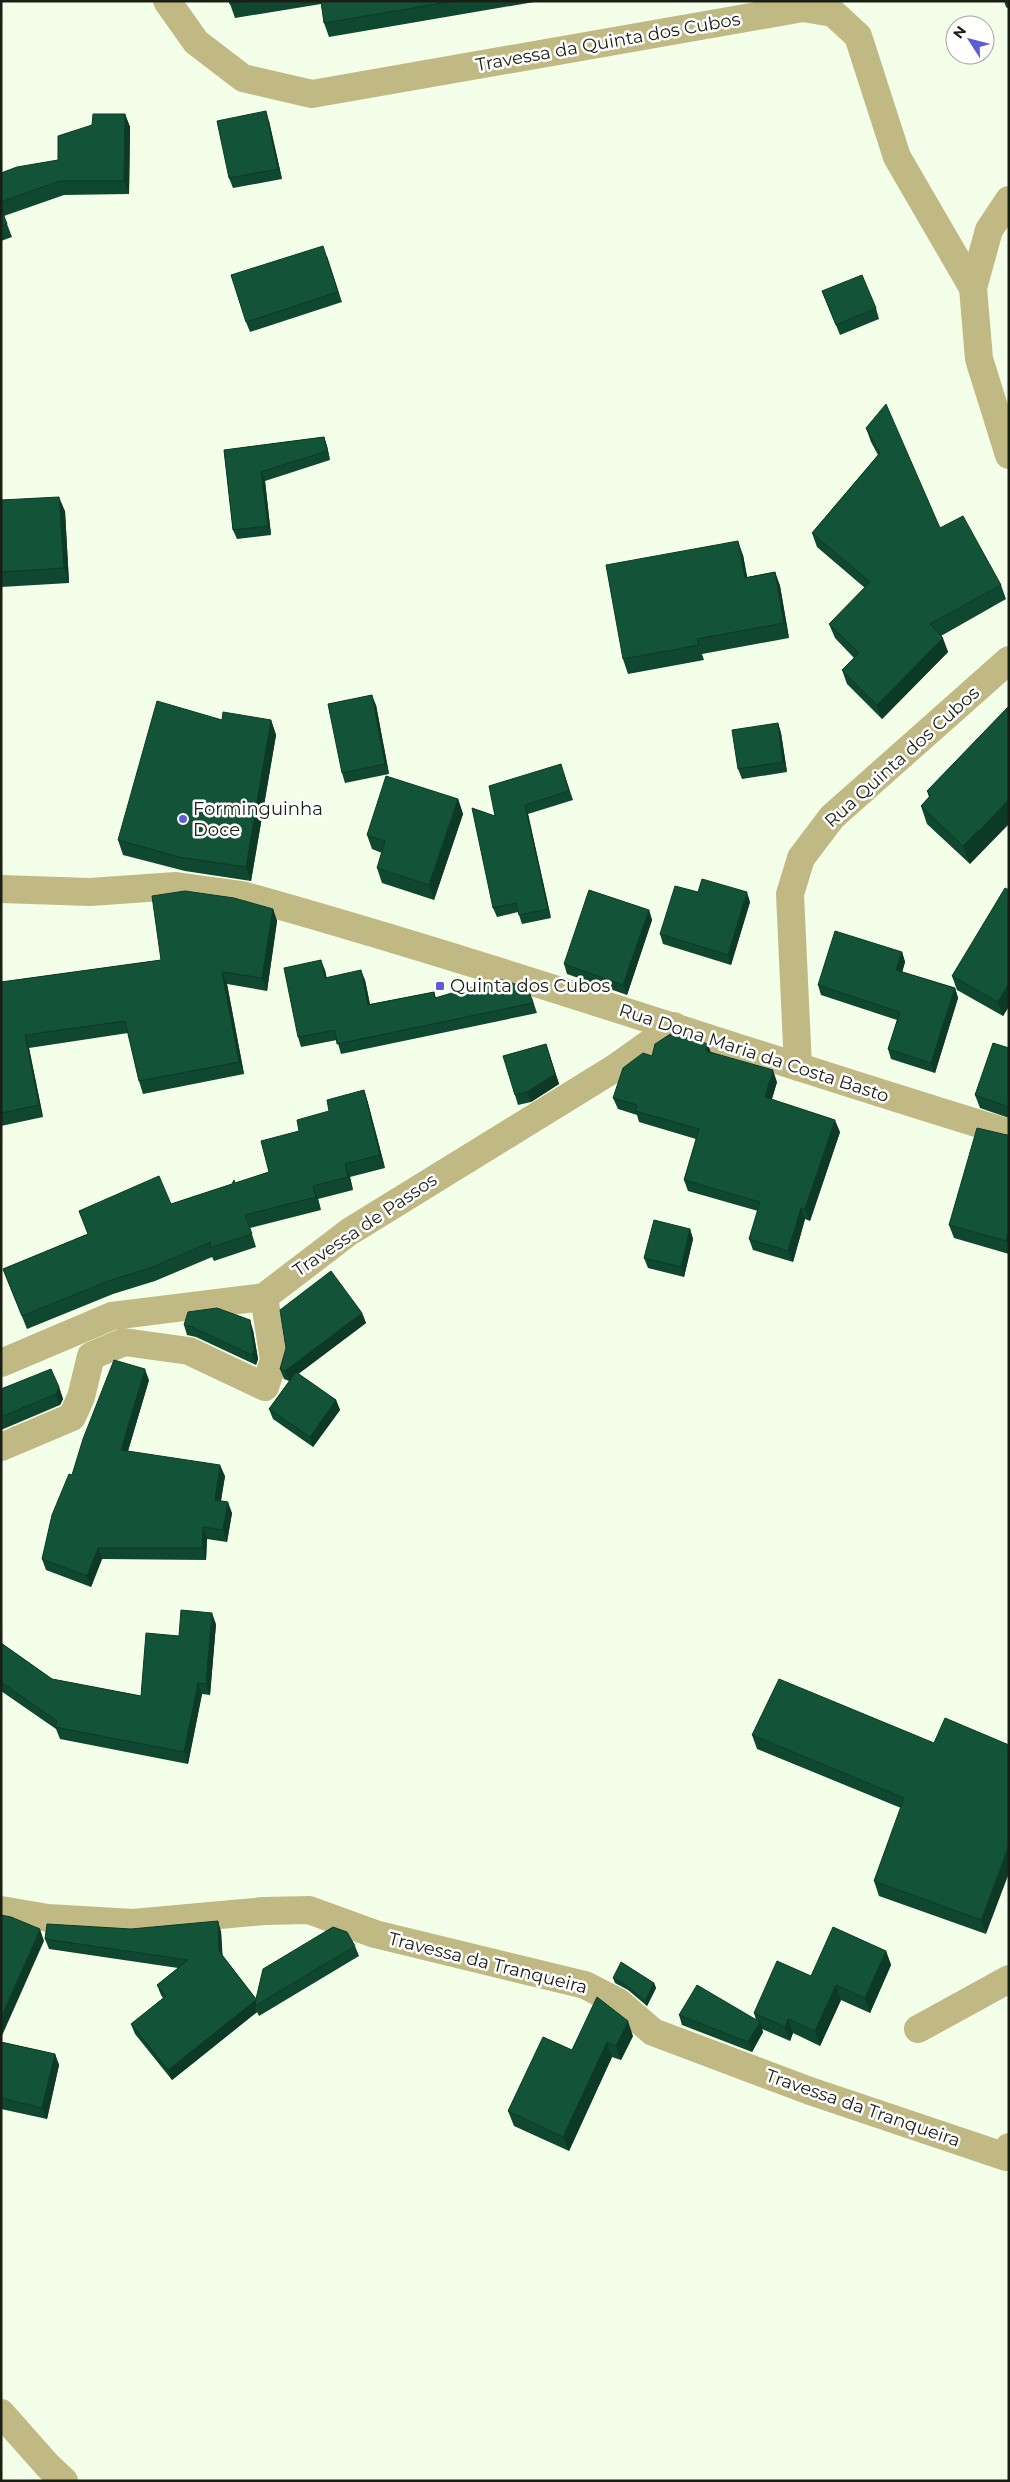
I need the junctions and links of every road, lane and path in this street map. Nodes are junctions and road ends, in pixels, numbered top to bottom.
1 (167, 1) edge
2 (1009, 200) edge
3 (973, 288) junction
4 (1009, 455) edge
5 (1009, 660) edge
6 (1, 889) edge
7 (674, 1026) junction
8 (798, 1067) junction
9 (1009, 1133) edge
10 (264, 1297) junction
11 (1, 1363) edge
12 (1, 1447) edge
13 (1, 1910) edge
14 (1009, 1978) edge
15 (918, 2029) dead end
16 (1007, 2152) edge
17 (1, 2413) edge
18 (64, 2481) edge

1 - 3 street, Travessa da Quinta dos Cubos
2 - 3 street
3 - 4 street
5 - 8 street, Rua Quinta dos Cubos
6 - 7 street, Rua Dona Maria da Costa Basto
7 - 8 street, Rua Dona Maria da Costa Basto
7 - 10 street, Travessa de Passos
8 - 9 street, Rua Dona Maria da Costa Basto
10 - 11 street
10 - 12 street
13 - 16 street, Travessa da Tranqueira
14 - 15 street
17 - 18 street

